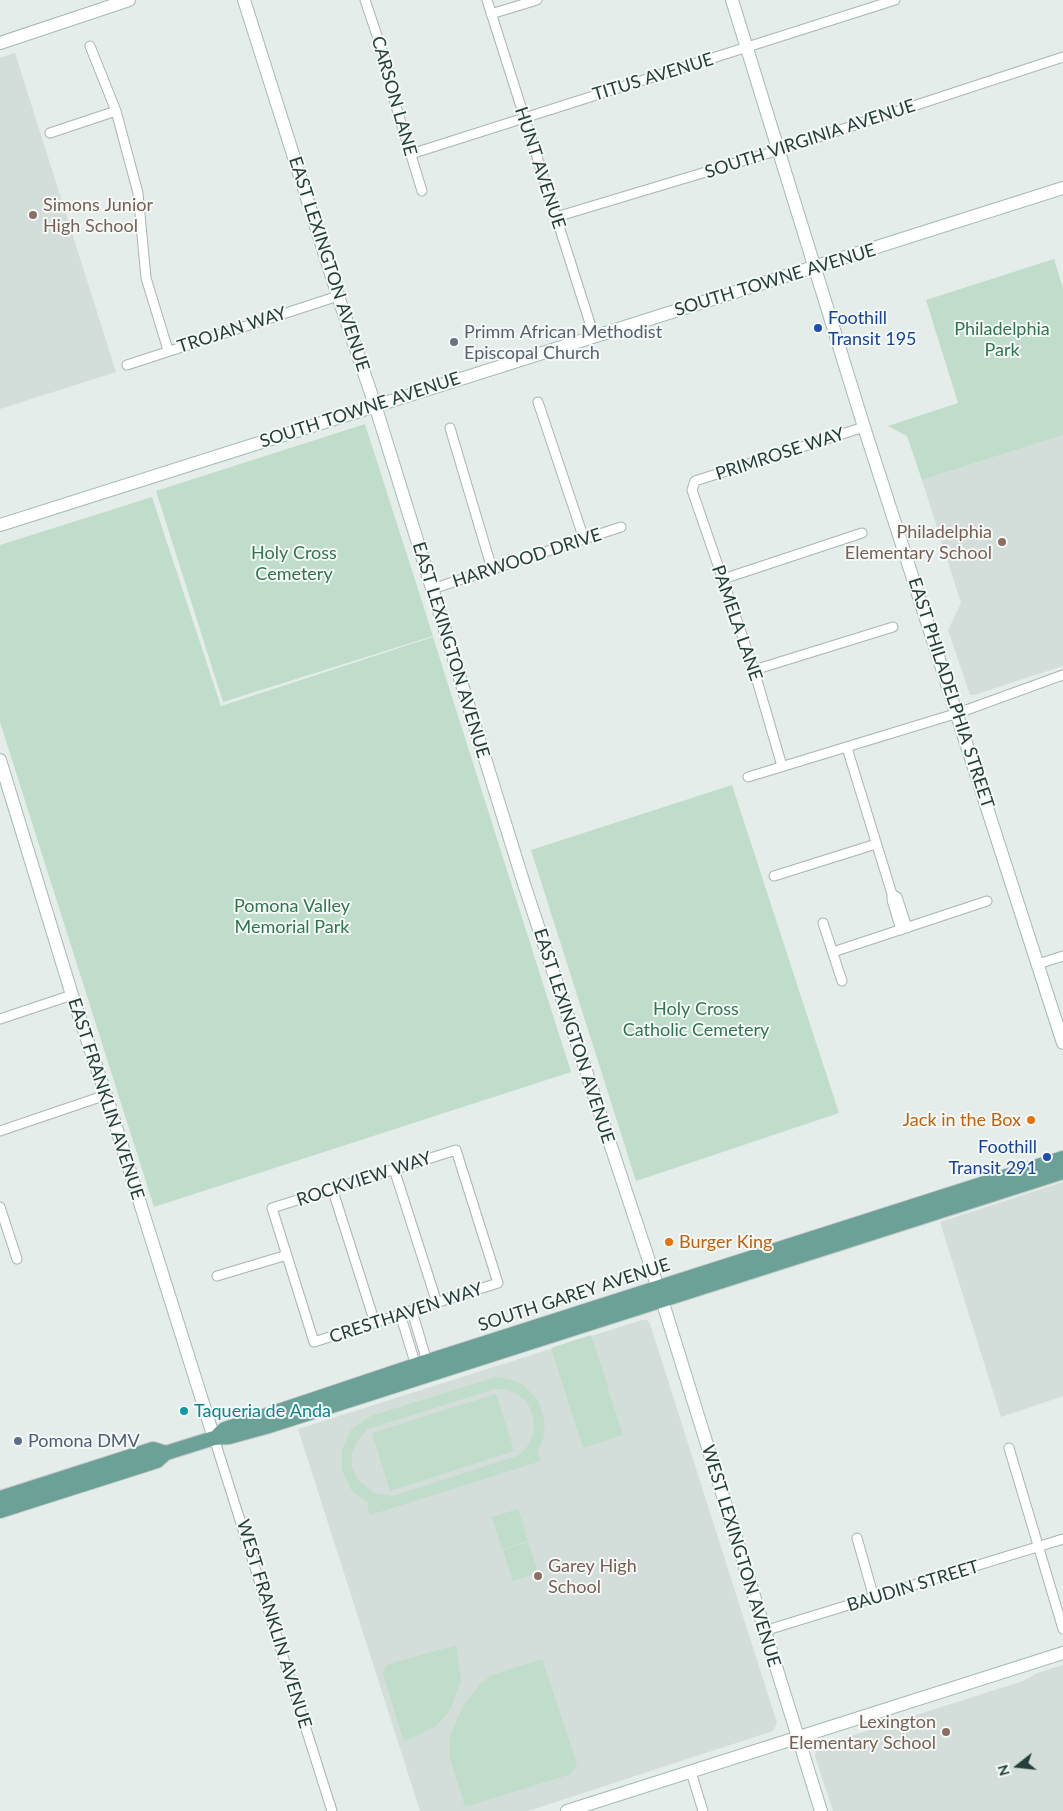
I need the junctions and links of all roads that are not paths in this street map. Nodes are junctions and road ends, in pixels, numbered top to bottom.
1 (129, 0) edge
2 (244, 0) edge
3 (365, 0) edge
4 (487, 0) edge
5 (537, 0) edge
6 (732, 0) edge
7 (895, 0) edge
8 (491, 14) junction
9 (0, 43) edge
10 (90, 46) dead end
11 (746, 48) junction
12 (1063, 56) edge
13 (116, 111) junction
14 (524, 118) junction
15 (50, 133) dead end
16 (778, 150) junction
17 (411, 154) junction
18 (1063, 188) edge
19 (422, 191) dead end
20 (556, 218) junction
21 (816, 268) junction
22 (338, 296) junction
23 (594, 336) junction
24 (168, 350) junction
25 (126, 365) dead end
26 (538, 402) dead end
27 (375, 405) junction
28 (864, 427) junction
29 (450, 428) dead end
30 (696, 481) joint
31 (0, 525) edge
32 (621, 527) dead end
33 (862, 533) dead end
34 (584, 539) junction
35 (492, 569) junction
36 (723, 579) junction
37 (432, 588) junction
38 (893, 627) dead end
39 (754, 670) junction
40 (1063, 674) edge
41 (958, 713) junction
42 (847, 748) junction
43 (0, 762) edge
44 (782, 766) junction
45 (748, 777) dead end
46 (876, 844) junction
47 (774, 876) dead end
48 (987, 901) dead end
49 (823, 923) dead end
50 (904, 929) junction
51 (833, 952) junction
52 (1063, 956) edge
53 (1038, 964) junction
54 (842, 980) dead end
55 (72, 995) junction
56 (0, 1019) edge
57 (1063, 1043) edge
58 (106, 1095) junction
59 (0, 1131) edge
60 (1063, 1158) edge
61 (394, 1169) junction
62 (1063, 1172) edge
63 (332, 1188) junction
64 (940, 1204) junction
65 (0, 1207) edge
66 (286, 1255) junction
67 (17, 1259) dead end
68 (217, 1276) dead end
69 (498, 1283) joint
70 (660, 1294) junction
71 (436, 1303) junction
72 (412, 1310) junction
73 (400, 1314) junction
74 (375, 1322) junction
75 (423, 1369) junction
76 (214, 1438) junction
77 (1009, 1448) dead end
78 (166, 1453) junction
79 (0, 1498) edge
80 (0, 1511) edge
81 (856, 1538) dead end
82 (1063, 1539) edge
83 (1039, 1547) junction
84 (874, 1598) junction
85 (1063, 1629) edge
86 (764, 1631) junction
87 (1063, 1653) edge
88 (797, 1737) junction
89 (691, 1772) junction
90 (332, 1811) edge
91 (567, 1811) edge
92 (703, 1811) edge
93 (821, 1811) edge

1 - 9 street
2 - 22 street, EAST LEXINGTON AVENUE
3 - 17 street, CARSON LANE
4 - 8 street, HUNT AVENUE
5 - 8 street
6 - 11 street, EAST PHILADELPHIA STREET
7 - 11 street, TITUS AVENUE
8 - 14 street, HUNT AVENUE
10 - 13 street
11 - 14 street, TITUS AVENUE
11 - 16 street, EAST PHILADELPHIA STREET
12 - 16 street, SOUTH VIRGINIA AVENUE
13 - 15 street
13 - 24 street
14 - 17 street, TITUS AVENUE
14 - 20 street, HUNT AVENUE
16 - 20 street, SOUTH VIRGINIA AVENUE
16 - 21 street, EAST PHILADELPHIA STREET
17 - 19 street, CARSON LANE
18 - 21 street, SOUTH TOWNE AVENUE
20 - 23 street, HUNT AVENUE
21 - 23 street, SOUTH TOWNE AVENUE
21 - 28 street, EAST PHILADELPHIA STREET
22 - 24 street, TROJAN WAY
22 - 27 street, EAST LEXINGTON AVENUE
23 - 27 street, SOUTH TOWNE AVENUE
24 - 25 street, TROJAN WAY
26 - 34 street
27 - 31 street, SOUTH TOWNE AVENUE
27 - 37 street, EAST LEXINGTON AVENUE
28 - 30 street, PRIMROSE WAY
28 - 41 street, EAST PHILADELPHIA STREET
29 - 35 street
30 - 36 street, PAMELA LANE
32 - 34 street, HARWOOD DRIVE
33 - 36 street
34 - 35 street, HARWOOD DRIVE
35 - 37 street, HARWOOD DRIVE
36 - 39 street, PAMELA LANE
37 - 70 street, EAST LEXINGTON AVENUE
38 - 39 street
39 - 44 street, PAMELA LANE
40 - 41 street
41 - 42 street
41 - 53 street, EAST PHILADELPHIA STREET
42 - 44 street
42 - 46 street
43 - 55 street, EAST FRANKLIN AVENUE
44 - 45 street
46 - 47 street
46 - 50 street
48 - 50 street
49 - 51 street
50 - 51 street
51 - 54 street
52 - 53 street
53 - 57 street, EAST PHILADELPHIA STREET
55 - 56 street
55 - 58 street, EAST FRANKLIN AVENUE
58 - 59 street
58 - 76 street, EAST FRANKLIN AVENUE
60 - 64 main road, SOUTH GAREY AVENUE
61 - 63 street, ROCKVIEW WAY
61 - 69 street, ROCKVIEW WAY
61 - 71 street
62 - 64 main road, SOUTH GAREY AVENUE
63 - 66 street, ROCKVIEW WAY
63 - 74 street
64 - 70 main road, SOUTH GAREY AVENUE
65 - 67 street
66 - 68 street
66 - 74 street, CRESTHAVEN WAY
69 - 71 street, CRESTHAVEN WAY
70 - 75 main road, SOUTH GAREY AVENUE
70 - 86 street, WEST LEXINGTON AVENUE
71 - 72 street, CRESTHAVEN WAY
72 - 73 street, CRESTHAVEN WAY
72 - 75 street
73 - 74 street, CRESTHAVEN WAY
73 - 75 street
75 - 76 main road, SOUTH GAREY AVENUE
76 - 78 main road, SOUTH GAREY AVENUE
76 - 90 street, WEST FRANKLIN AVENUE
77 - 83 street
78 - 79 main road, SOUTH GAREY AVENUE
78 - 80 main road, SOUTH GAREY AVENUE
81 - 84 street
82 - 83 street, BAUDIN STREET
83 - 84 street, BAUDIN STREET
83 - 85 street
84 - 86 street, BAUDIN STREET
86 - 88 street, WEST LEXINGTON AVENUE
87 - 88 street
88 - 89 street
88 - 93 street, WEST LEXINGTON AVENUE
89 - 91 street
89 - 92 street

